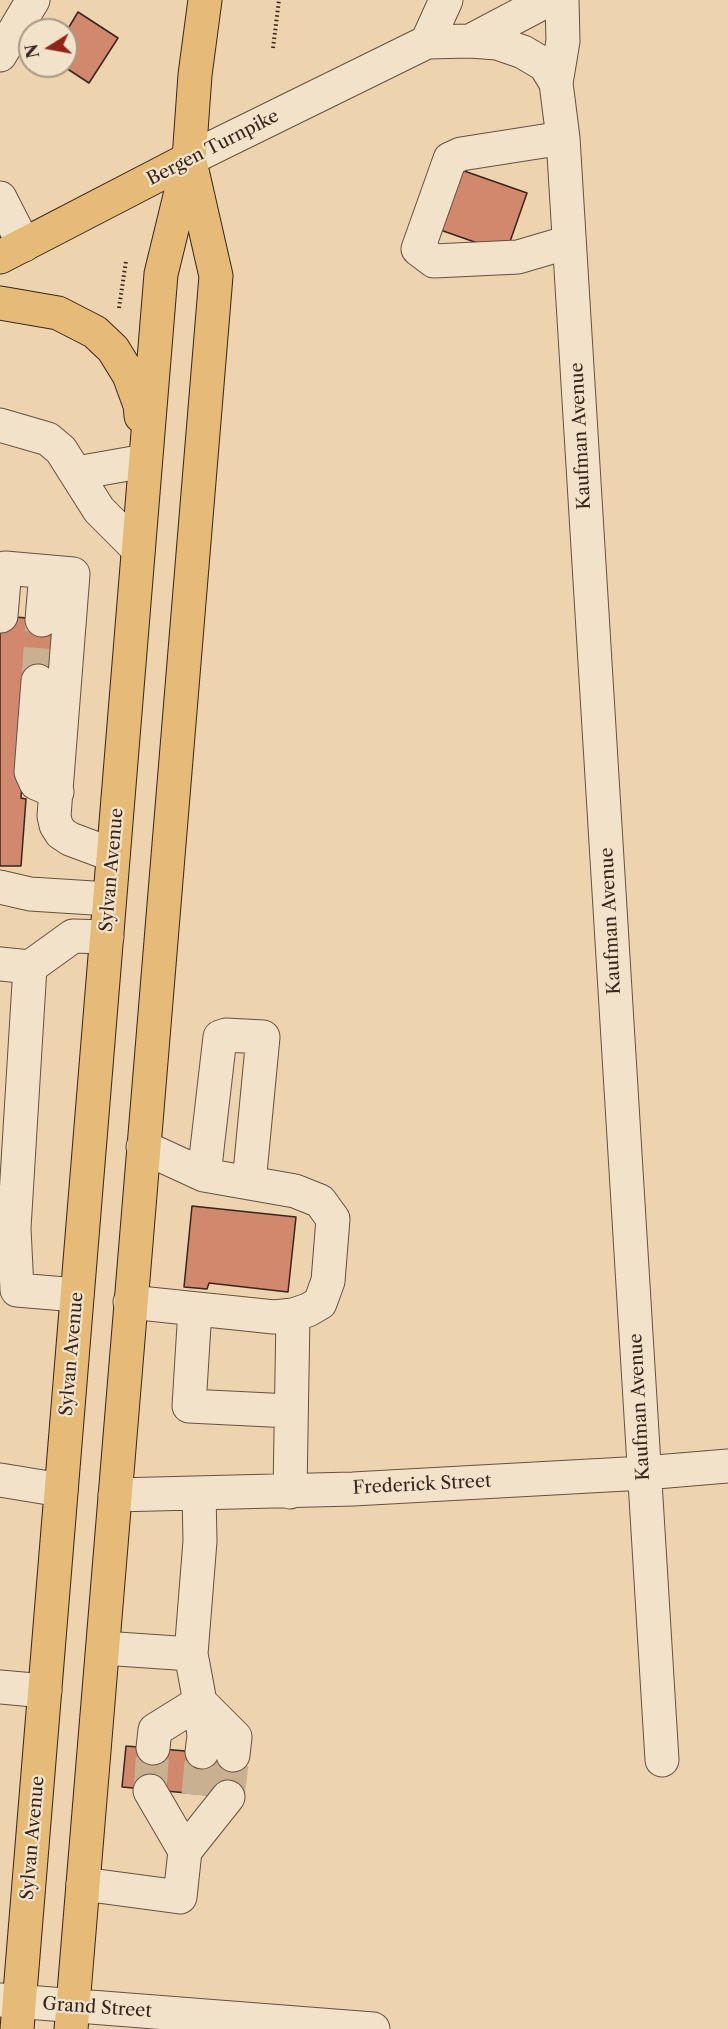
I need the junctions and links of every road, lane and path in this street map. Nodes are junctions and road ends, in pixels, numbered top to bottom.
1 (33, 0) edge
2 (205, 0) edge
3 (279, 0) edge
4 (446, 0) edge
5 (548, 0) edge
6 (562, 0) edge
7 (470, 40) junction
8 (427, 42) junction
9 (273, 48) dead end
10 (0, 54) edge
11 (556, 83) junction
12 (563, 138) junction
13 (189, 159) junction
14 (0, 198) edge
15 (569, 242) junction
16 (12, 251) edge
17 (120, 257) dead end
18 (126, 261) junction
19 (131, 264) dead end
20 (0, 303) edge
21 (118, 317) dead end
22 (0, 424) edge
23 (145, 461) junction
24 (77, 473) junction
25 (138, 549) junction
26 (46, 572) junction
27 (1, 616) edge
28 (42, 620) tunnel mouth
29 (38, 681) tunnel mouth
30 (57, 792) junction
31 (113, 855) junction
32 (0, 887) edge
33 (109, 898) junction
34 (107, 937) junction
35 (15, 965) edge
36 (143, 1147) junction
37 (204, 1175) junction
38 (249, 1183) junction
39 (8, 1195) edge
40 (77, 1296) junction
41 (130, 1302) junction
42 (195, 1309) junction
43 (293, 1315) junction
44 (290, 1411) junction
45 (728, 1466) edge
46 (644, 1473) junction
47 (0, 1480) edge
48 (61, 1490) junction
49 (290, 1492) junction
50 (199, 1493) junction
51 (116, 1495) junction
52 (103, 1648) junction
53 (191, 1654) junction
54 (0, 1687) edge
55 (45, 1691) junction
56 (200, 1702) junction
57 (153, 1748) tunnel mouth
58 (217, 1754) tunnel mouth
59 (662, 1761) dead end
60 (150, 1791) tunnel mouth
61 (213, 1796) tunnel mouth
62 (185, 1851) junction
63 (83, 1884) junction
64 (12, 2010) edge
65 (72, 2018) edge
66 (373, 2029) edge

1 - 10 street
2 - 13 main road
3 - 9 path
4 - 8 street
5 - 7 street, Bergen Turnpike
6 - 11 street, Kaufman Avenue
7 - 8 street, Bergen Turnpike
7 - 11 street
8 - 13 street, Bergen Turnpike
11 - 12 street, Kaufman Avenue
12 - 15 street, Kaufman Avenue
12 - 15 street
13 - 16 main road, Bergen Turnpike
13 - 23 main road
13 - 36 main road
14 - 16 street
15 - 46 street, Kaufman Avenue
17 - 18 path
18 - 19 path
18 - 21 path
20 - 23 main road
22 - 24 street
23 - 24 street
23 - 25 main road, Sylvan Avenue
24 - 25 street
25 - 31 main road, Sylvan Avenue
26 - 27 street
26 - 28 street
26 - 30 street
29 - 30 street
30 - 31 street
31 - 33 main road, Sylvan Avenue
32 - 33 street
33 - 34 main road, Sylvan Avenue
34 - 35 street
34 - 40 main road, Sylvan Avenue
35 - 39 street
36 - 37 street
36 - 41 main road
37 - 38 street
37 - 38 street
38 - 43 street
39 - 40 street
40 - 48 main road, Sylvan Avenue
41 - 42 street
41 - 51 main road
42 - 43 street
42 - 44 street
43 - 44 street
44 - 49 street
45 - 46 street, Frederick Street
46 - 49 street, Frederick Street
46 - 59 street, Kaufman Avenue
47 - 48 street
48 - 55 main road, Sylvan Avenue
49 - 50 street, Frederick Street
50 - 51 street, Frederick Street
50 - 53 street
51 - 52 main road
52 - 53 street
52 - 63 main road
53 - 56 street
54 - 55 street
55 - 64 main road, Sylvan Avenue
56 - 57 street
56 - 58 street
60 - 62 street
61 - 62 street
62 - 63 street
63 - 65 main road
64 - 65 street, Grand Street
65 - 66 street, Grand Street

